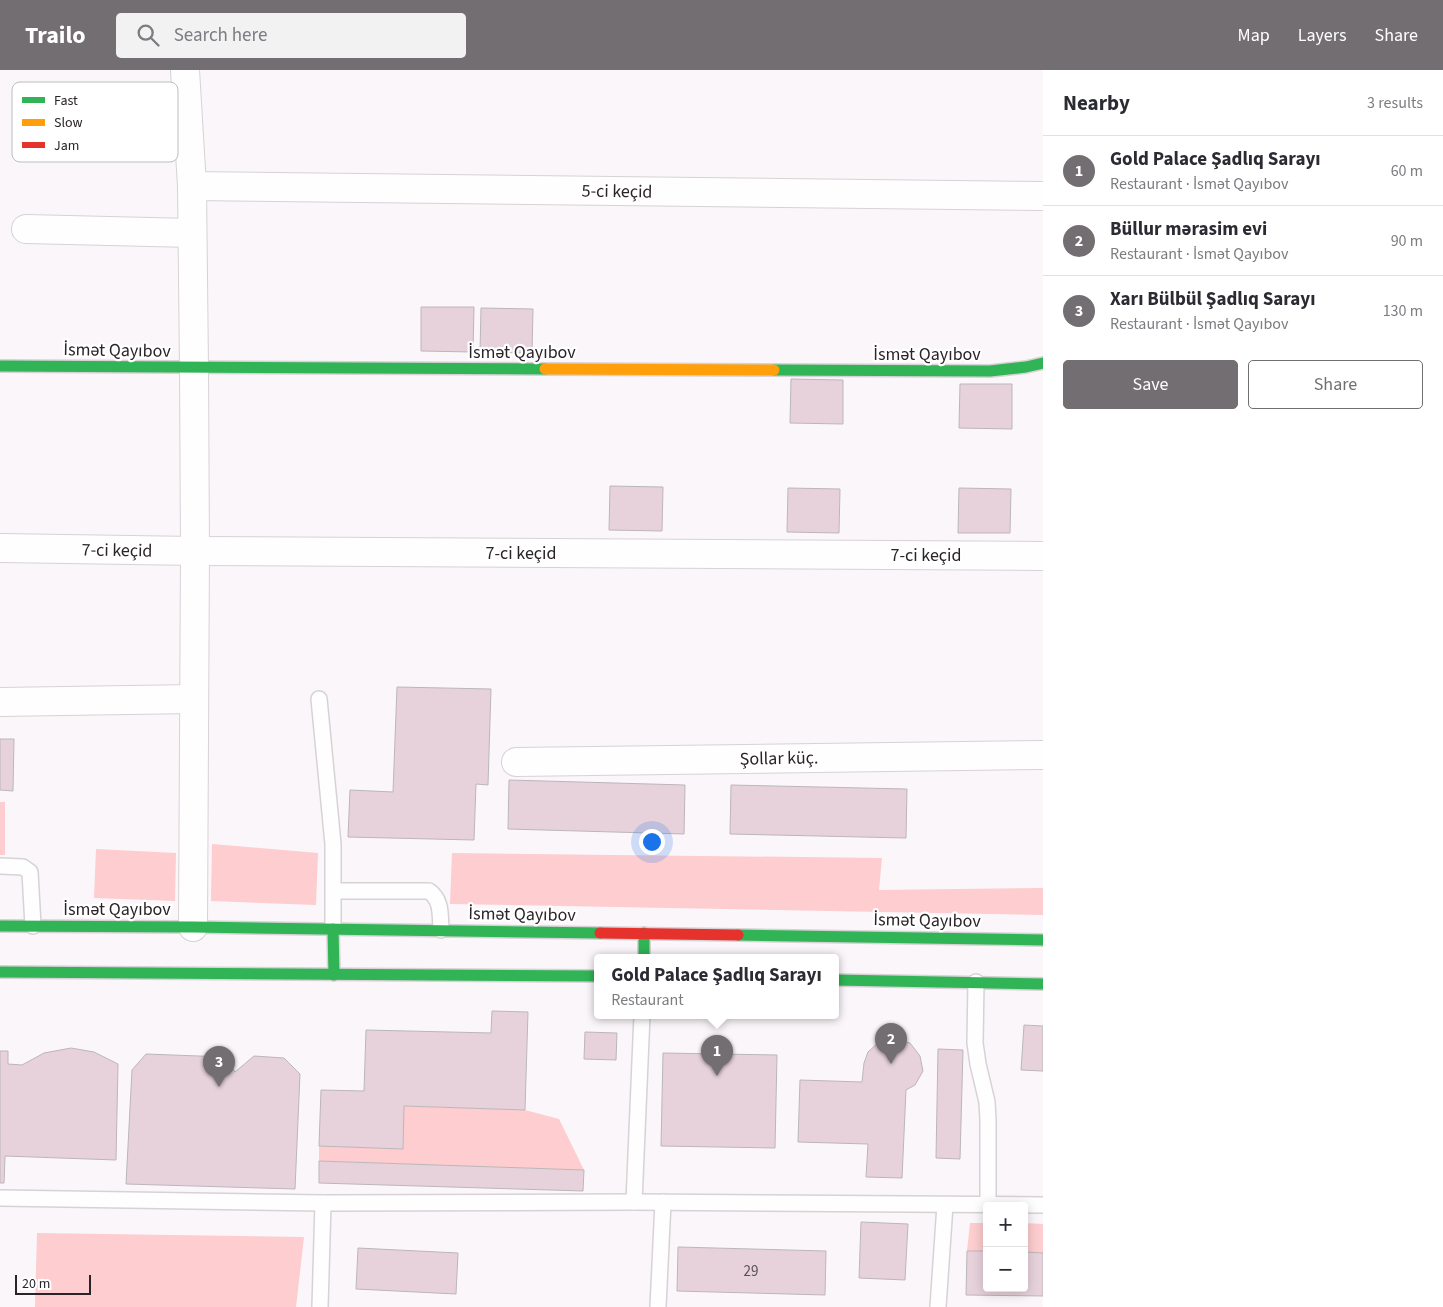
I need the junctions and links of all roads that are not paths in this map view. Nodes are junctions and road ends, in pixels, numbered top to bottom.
1 (185, 70) edge
2 (192, 186) junction
3 (1043, 196) edge
4 (26, 229) dead end
5 (192, 233) junction
6 (1043, 363) edge
7 (0, 366) edge
8 (194, 368) junction
9 (0, 548) edge
10 (194, 551) junction
11 (1043, 556) edge
12 (194, 699) junction
13 (318, 699) dead end
14 (0, 702) edge
15 (1043, 755) edge
16 (516, 762) dead end
17 (0, 866) edge
18 (334, 891) junction
19 (0, 926) edge
20 (33, 926) junction
21 (193, 926) junction
22 (334, 930) junction
23 (441, 930) junction
24 (644, 933) junction
25 (1043, 940) edge
26 (644, 954) edge
27 (0, 972) edge
28 (334, 975) junction
29 (594, 976) edge
30 (839, 980) edge
31 (976, 982) junction
32 (1043, 984) edge
33 (642, 1019) edge
34 (0, 1198) edge
35 (634, 1202) junction
36 (663, 1202) junction
37 (988, 1202) edge
38 (323, 1203) junction
39 (983, 1204) edge
40 (946, 1205) junction
41 (1028, 1205) edge
42 (1043, 1205) edge
43 (320, 1307) edge
44 (658, 1307) edge
45 (938, 1307) edge

1 - 2 street
2 - 3 street, 5-ci keçid
2 - 5 street
4 - 5 street
5 - 8 street
6 - 8 street, İsmət Qayıbov
7 - 8 street, İsmət Qayıbov
8 - 10 street
9 - 10 street, 7-ci keçid
10 - 11 street, 7-ci keçid
10 - 12 street
12 - 14 street
12 - 21 street
13 - 18 lane
15 - 16 street, Şollar küç.
17 - 20 lane
18 - 22 lane
18 - 23 lane
19 - 20 street, İsmət Qayıbov
20 - 21 street, İsmət Qayıbov
21 - 22 street, İsmət Qayıbov
22 - 23 street, İsmət Qayıbov
22 - 28 street
23 - 24 street, İsmət Qayıbov
24 - 25 street, İsmət Qayıbov
24 - 26 street
27 - 28 street
28 - 29 street
30 - 31 street
31 - 32 street
31 - 37 lane
33 - 35 lane
34 - 38 lane
35 - 36 lane
35 - 38 lane
36 - 40 lane
36 - 44 lane
38 - 43 lane
39 - 40 lane
40 - 45 lane
41 - 42 lane

